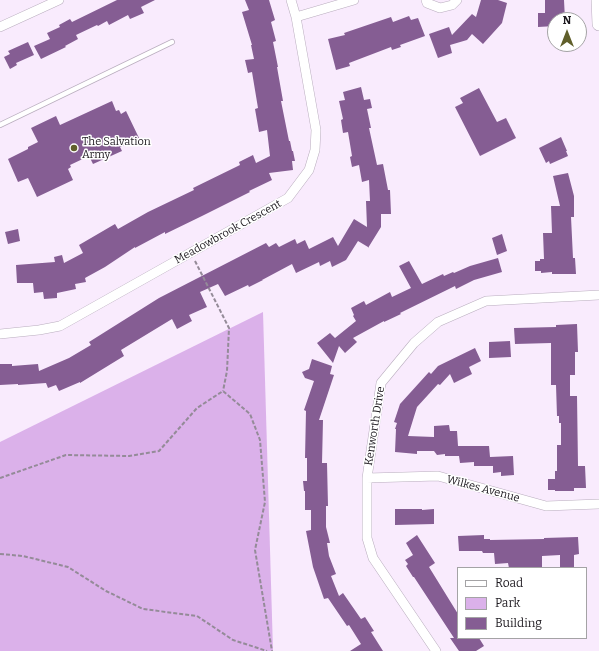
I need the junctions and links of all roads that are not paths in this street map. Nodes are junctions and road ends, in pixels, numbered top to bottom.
1 (59, 0) edge
2 (291, 0) edge
3 (354, 0) edge
4 (426, 0) edge
5 (457, 0) edge
6 (598, 0) edge
7 (296, 17) junction
8 (599, 24) edge
9 (0, 27) edge
10 (172, 42) dead end
11 (0, 126) edge
12 (599, 295) edge
13 (0, 334) edge
14 (367, 478) junction
15 (599, 504) edge
16 (436, 651) edge

1 - 9 street
2 - 7 street, Meadowbrook Crescent
3 - 7 street
4 - 5 street
6 - 8 street
7 - 13 street, Meadowbrook Crescent
10 - 11 lane
12 - 14 street, Kenworth Drive
14 - 15 street, Wilkes Avenue
14 - 16 street, Kenworth Drive

